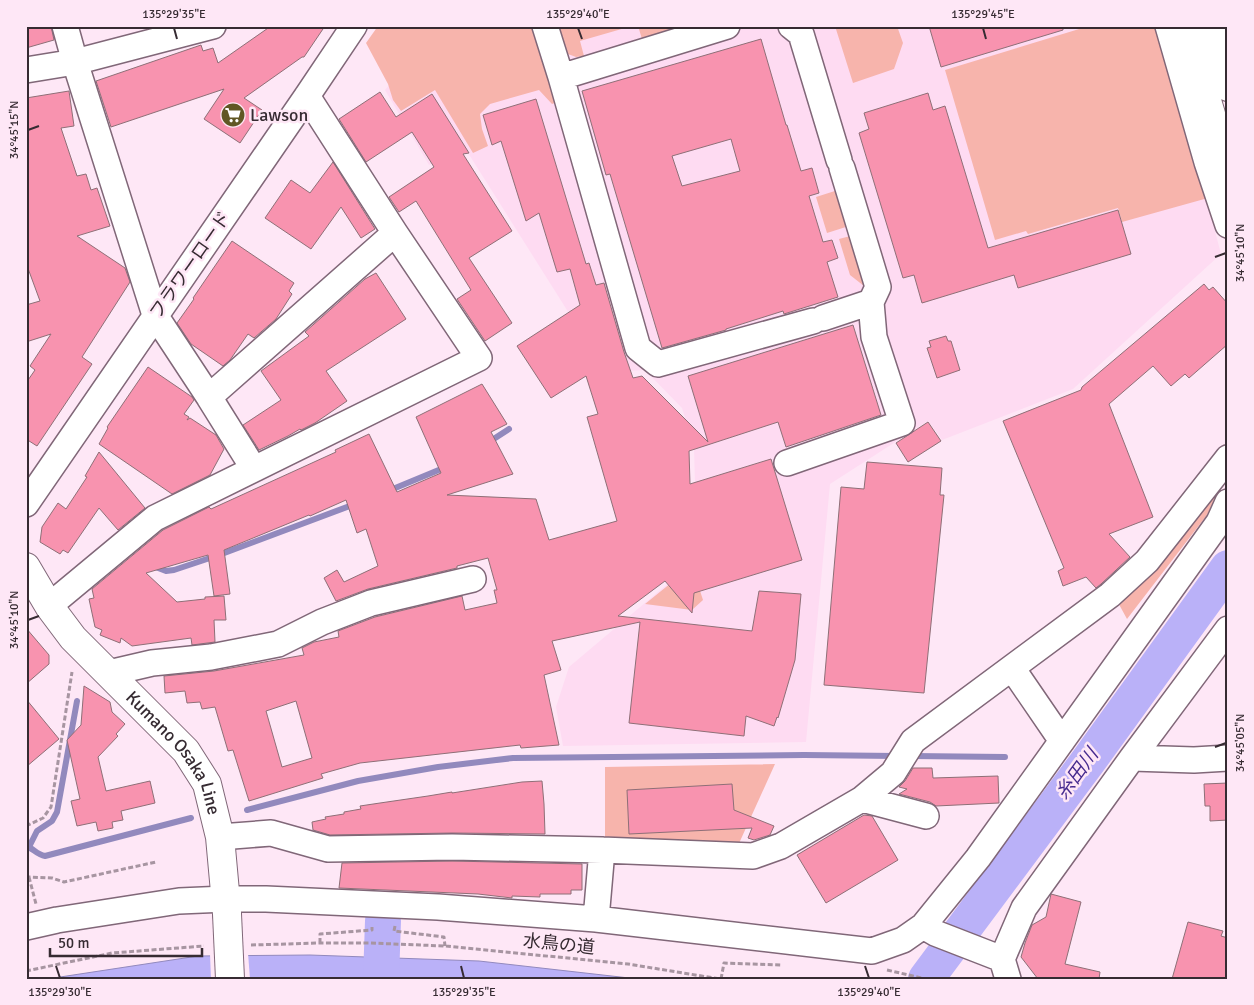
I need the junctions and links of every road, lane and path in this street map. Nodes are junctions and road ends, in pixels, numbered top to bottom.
1 (65, 26) edge
2 (213, 26) edge
3 (354, 26) edge
4 (545, 26) edge
5 (728, 26) edge
6 (791, 26) edge
7 (1168, 26) edge
8 (1185, 26) edge
9 (1210, 26) edge
10 (75, 62) junction
11 (26, 70) edge
12 (561, 77) junction
13 (1228, 87) edge
14 (307, 96) junction
15 (1228, 172) edge
16 (1228, 225) edge
17 (395, 233) junction
18 (871, 302) junction
19 (155, 315) junction
20 (209, 397) junction
21 (1228, 458) edge
22 (787, 463) dead end
23 (254, 469) junction
24 (1228, 502) edge
25 (26, 504) edge
26 (26, 567) edge
27 (473, 578) dead end
28 (49, 606) junction
29 (1228, 629) edge
30 (73, 666) dead end
31 (1012, 668) junction
32 (109, 673) junction
33 (1062, 740) junction
34 (1132, 758) junction
35 (1228, 758) edge
36 (862, 799) junction
37 (926, 816) dead end
38 (26, 826) edge
39 (220, 837) junction
40 (602, 850) junction
41 (156, 862) dead end
42 (28, 878) edge
43 (226, 906) junction
44 (32, 918) edge
45 (596, 919) junction
46 (929, 929) junction
47 (372, 930) dead end
48 (394, 931) dead end
49 (320, 943) junction
50 (245, 945) dead end
51 (207, 946) dead end
52 (444, 946) junction
53 (998, 963) edge
54 (884, 970) dead end
55 (26, 971) edge
56 (230, 979) edge
57 (720, 979) edge
58 (926, 979) edge

1 - 10 street
2 - 10 street
3 - 14 street, フラワーロード
4 - 12 street
5 - 12 street
6 - 18 street
7 - 16 street
8 - 15 main road
9 - 13 main road
10 - 11 street
10 - 19 street
12 - 18 street
14 - 17 street
14 - 19 street, フラワーロード
17 - 20 street
17 - 23 street
18 - 22 street
19 - 20 street
19 - 25 street, フラワーロード
20 - 23 street
21 - 31 street
23 - 28 street
24 - 33 street
26 - 28 main road, Kumano Osaka Line
27 - 32 street
28 - 32 main road, Kumano Osaka Line
29 - 34 street
30 - 38 path
31 - 33 street
31 - 36 street
32 - 39 main road, Kumano Osaka Line
33 - 46 street
34 - 35 street
34 - 53 street
36 - 37 street
36 - 40 street
39 - 40 street
39 - 43 main road, Kumano Osaka Line
40 - 45 street
41 - 42 path
42 - 44 path
43 - 44 street
43 - 45 street
43 - 56 main road, Kumano Osaka Line, bridge
45 - 46 street
46 - 53 street
47 - 49 path
48 - 52 path
49 - 50 path, 水鳥の道
49 - 52 path, 水鳥の道
51 - 55 path
52 - 57 path, 水鳥の道
54 - 58 path

